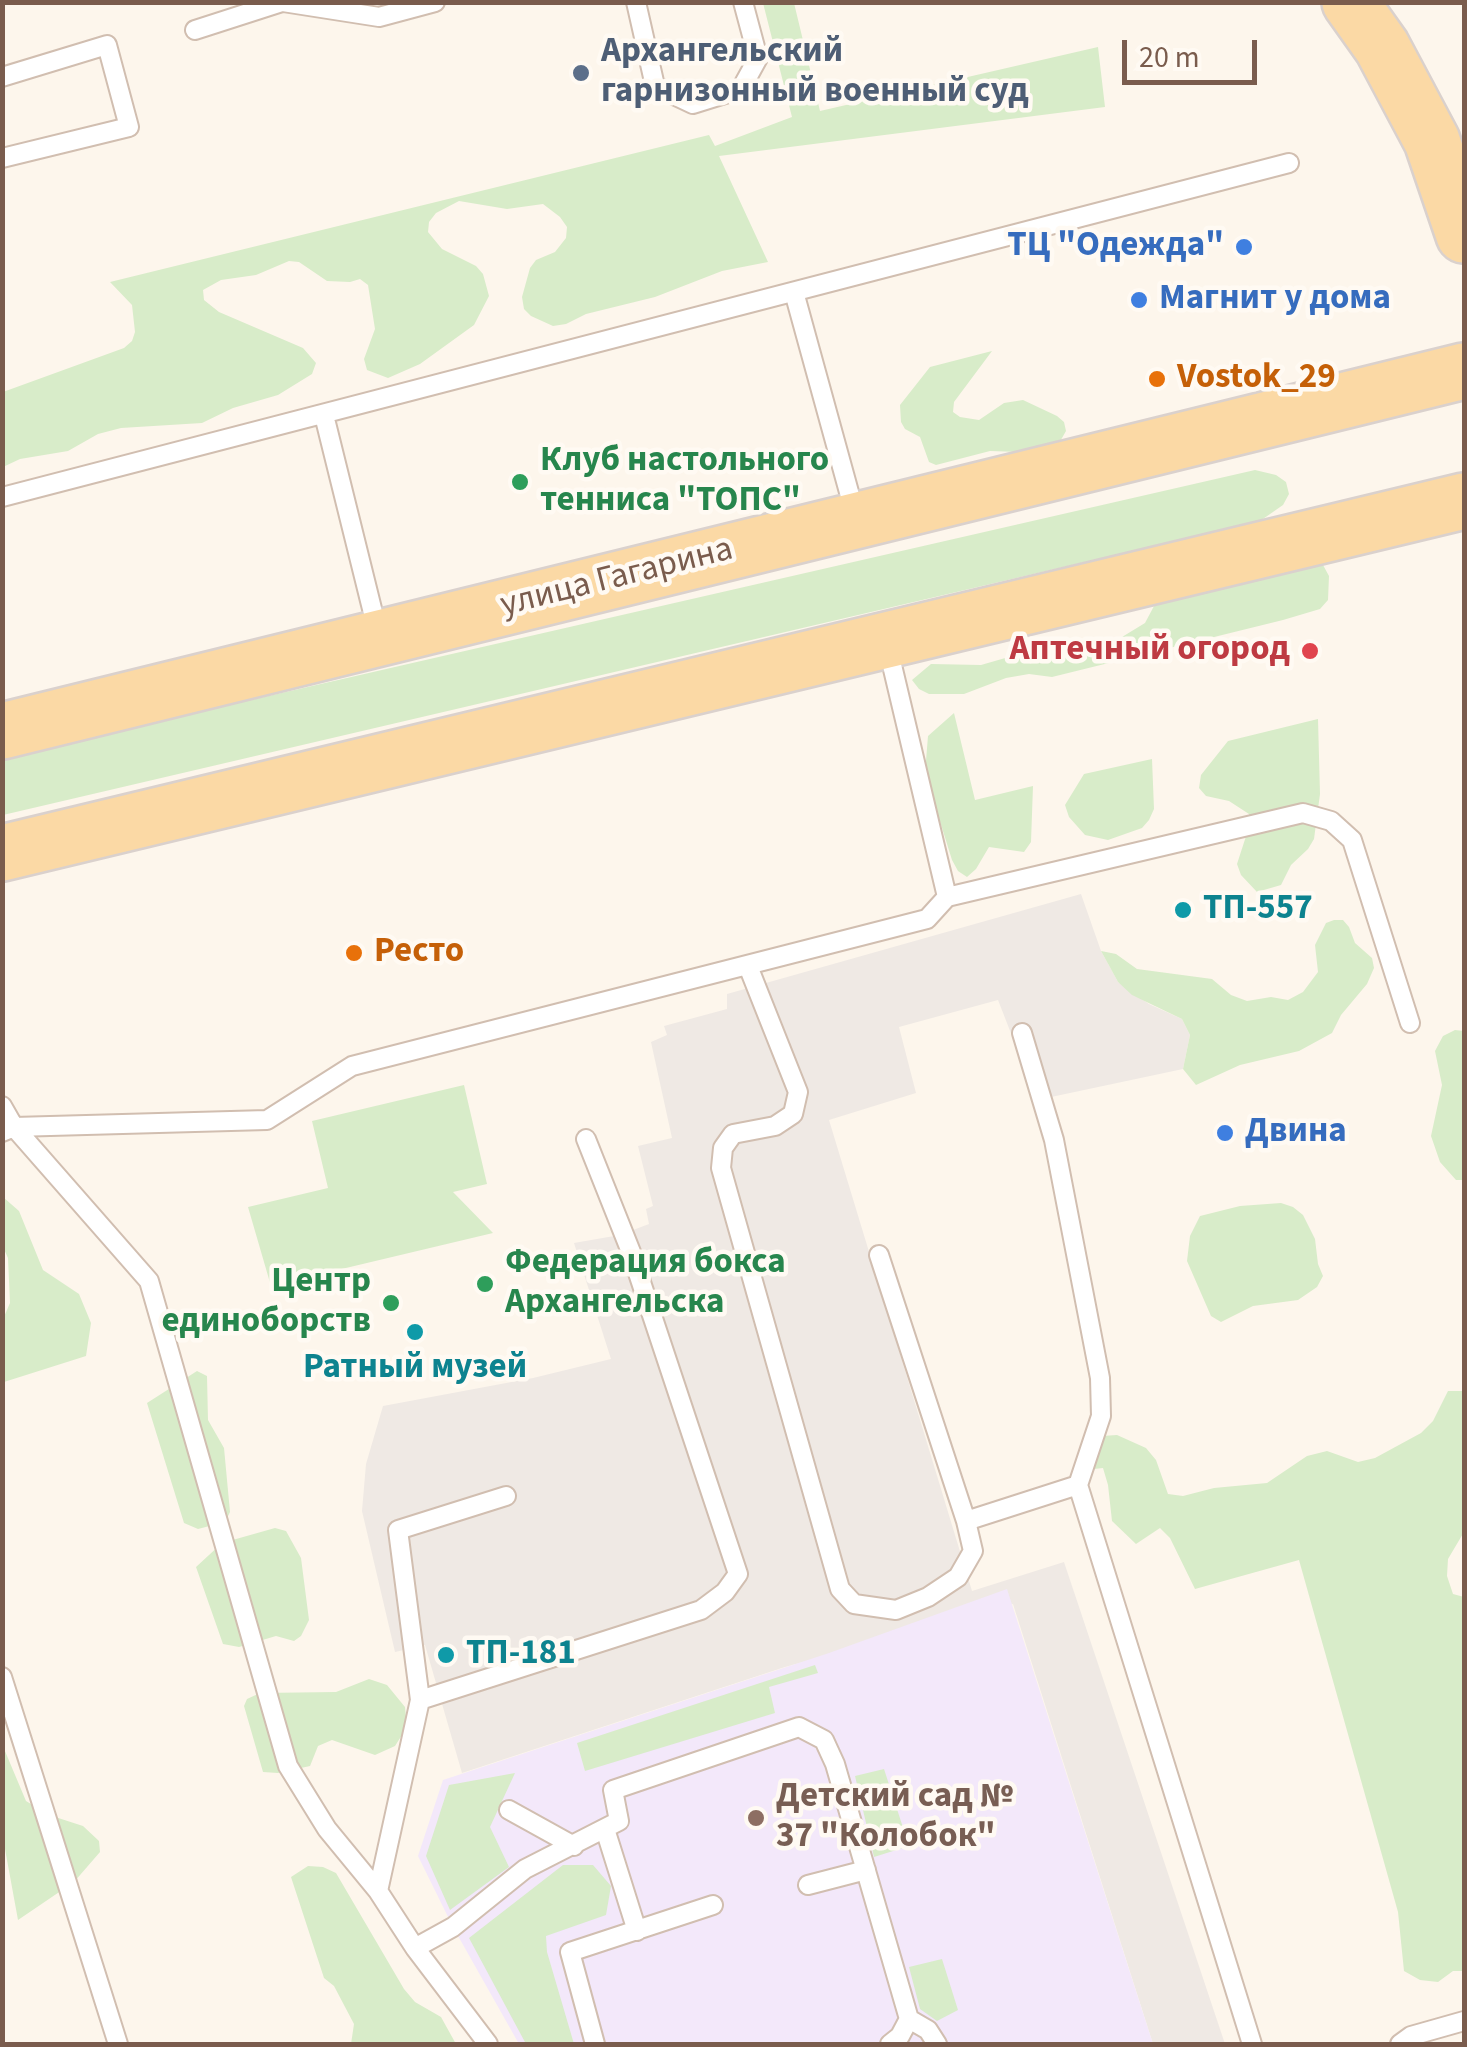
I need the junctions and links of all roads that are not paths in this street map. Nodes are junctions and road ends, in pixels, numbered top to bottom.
1 (435, 2) edge
2 (636, 2) edge
3 (743, 2) edge
4 (1350, 2) edge
5 (276, 3) edge
6 (196, 30) dead end
7 (2, 77) edge
8 (2, 158) edge
9 (1290, 163) dead end
10 (1464, 235) edge
11 (794, 292) junction
12 (1464, 370) edge
13 (324, 415) junction
14 (2, 497) edge
15 (1464, 501) edge
16 (856, 520) junction
17 (379, 638) junction
18 (886, 640) junction
19 (2, 731) edge
20 (2, 853) edge
21 (947, 897) junction
22 (748, 966) junction
23 (1410, 1022) dead end
24 (1022, 1033) dead end
25 (2, 1106) edge
26 (8, 1129) edge
27 (586, 1139) dead end
28 (879, 1254) dead end
29 (1078, 1485) junction
30 (506, 1496) dead end
31 (966, 1522) junction
32 (2, 1677) edge
33 (420, 1700) junction
34 (510, 1810) dead end
35 (606, 1829) junction
36 (574, 1846) junction
37 (866, 1870) junction
38 (808, 1884) dead end
39 (378, 1892) junction
40 (712, 1905) dead end
41 (637, 1931) junction
42 (415, 1948) junction
43 (909, 2019) junction
44 (1464, 2021) edge
45 (481, 2043) edge
46 (118, 2044) edge
47 (596, 2044) edge
48 (890, 2044) edge
49 (938, 2044) edge
50 (1252, 2044) edge
51 (1400, 2044) edge

1 - 5 lane
2 - 3 lane
4 - 10 main road
5 - 6 lane
7 - 8 lane
9 - 11 lane
11 - 13 lane
11 - 16 lane
12 - 16 main road, улица Гагарина
13 - 14 lane
13 - 17 lane
15 - 18 main road
16 - 17 main road, улица Гагарина
17 - 19 main road, улица Гагарина
18 - 20 main road
18 - 21 lane
21 - 22 lane
21 - 23 lane
22 - 26 lane
22 - 31 lane
24 - 29 lane
25 - 26 lane
26 - 39 lane
27 - 33 lane
28 - 31 lane
29 - 31 lane
29 - 50 lane
30 - 33 lane
32 - 46 lane
33 - 39 lane
34 - 36 lane
35 - 36 lane
35 - 37 lane
35 - 41 lane
36 - 42 lane
37 - 38 lane
37 - 43 lane
39 - 42 lane
40 - 41 lane
41 - 47 lane
42 - 45 lane
43 - 48 lane
43 - 49 lane
44 - 51 lane

